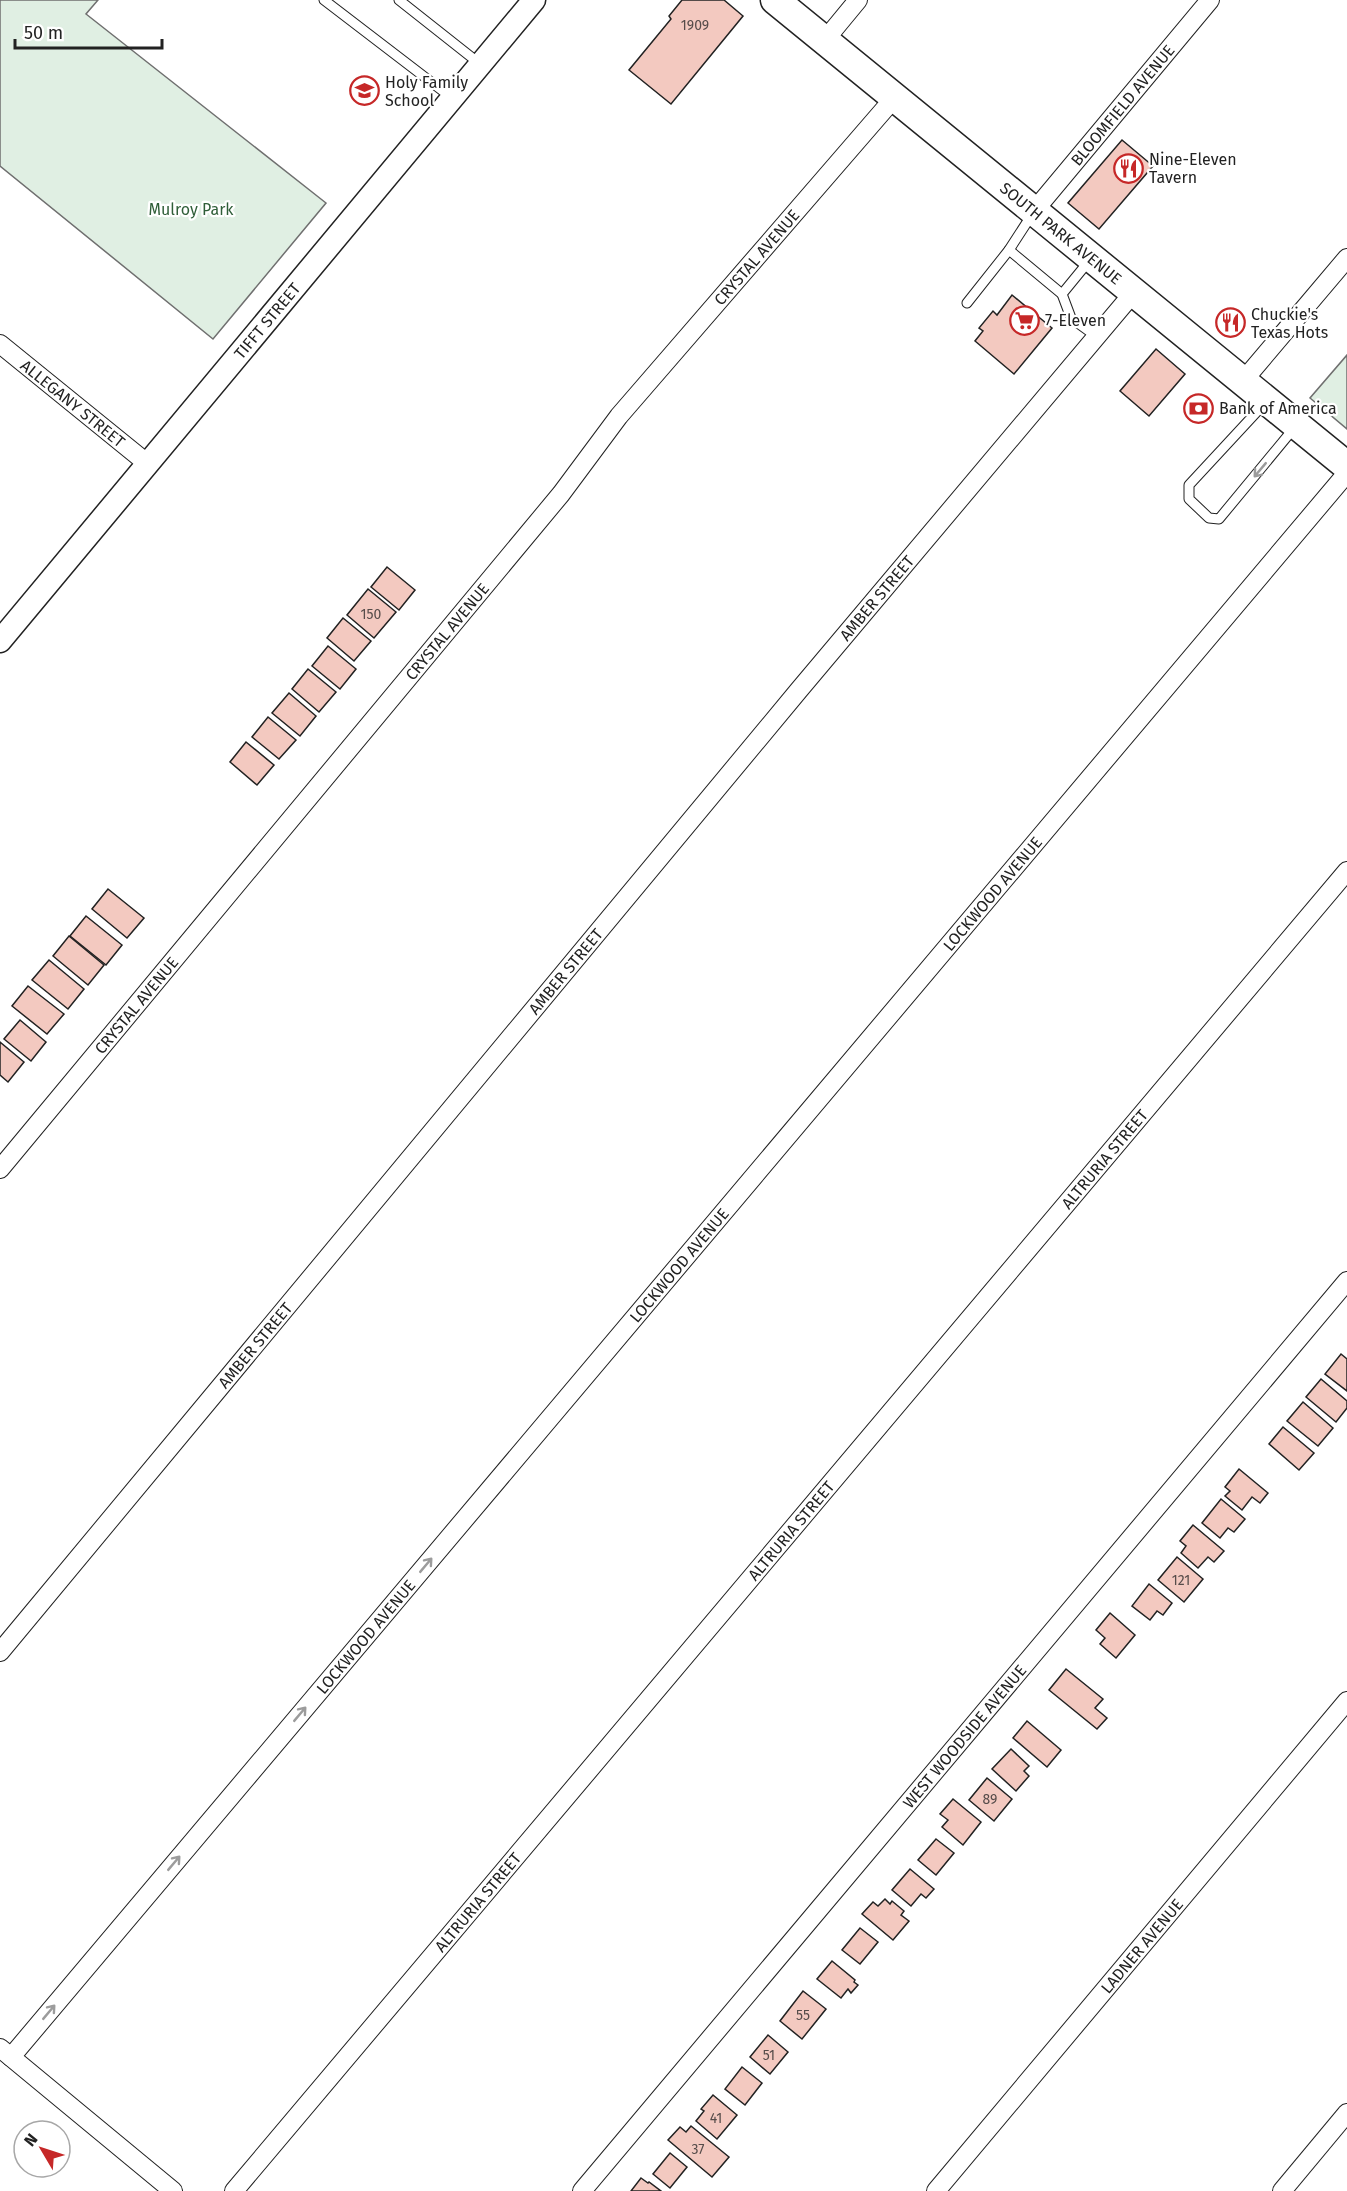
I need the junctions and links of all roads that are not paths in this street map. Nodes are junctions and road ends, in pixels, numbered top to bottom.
1 (324, 0) edge
2 (399, 0) edge
3 (534, 0) edge
4 (775, 0) edge
5 (858, 0) edge
6 (1210, 0) edge
7 (825, 40) junction
8 (480, 64) junction
9 (895, 97) junction
10 (452, 98) junction
11 (1034, 211) junction
12 (1009, 250) junction
13 (1092, 258) junction
14 (1347, 258) edge
15 (1134, 292) junction
16 (1062, 294) junction
17 (967, 303) dead end
18 (1096, 336) junction
19 (0, 344) edge
20 (1242, 381) junction
21 (1267, 400) junction
22 (1297, 425) junction
23 (148, 464) junction
24 (1347, 466) edge
25 (1347, 473) edge
26 (0, 640) edge
27 (1347, 871) edge
28 (0, 1168) edge
29 (1347, 1281) edge
30 (0, 1652) edge
31 (1347, 1701) edge
32 (5, 2053) edge
33 (1347, 2113) edge
34 (173, 2191) edge
35 (234, 2191) edge
36 (582, 2191) edge
37 (936, 2191) edge
38 (1282, 2191) edge

1 - 10 lane
2 - 8 lane
3 - 8 street, TIFFT STREET
4 - 7 main road, SOUTH PARK AVENUE
5 - 7 street
6 - 11 street, BLOOMFIELD AVENUE
7 - 9 main road, SOUTH PARK AVENUE
8 - 10 street, TIFFT STREET
9 - 11 main road, SOUTH PARK AVENUE
9 - 28 street, CRYSTAL AVENUE
10 - 23 street, TIFFT STREET
11 - 12 lane
11 - 13 main road, SOUTH PARK AVENUE
12 - 16 lane
12 - 17 lane
13 - 15 main road, SOUTH PARK AVENUE
13 - 16 lane
14 - 20 street
15 - 18 street, AMBER STREET
15 - 20 main road, SOUTH PARK AVENUE
16 - 18 lane
18 - 30 street, AMBER STREET
19 - 23 street, ALLEGANY STREET
20 - 21 main road, SOUTH PARK AVENUE
21 - 22 main road, SOUTH PARK AVENUE
22 -> 21 lane
22 - 24 main road, SOUTH PARK AVENUE
23 - 26 street, TIFFT STREET
32 -> 25 street, LOCKWOOD AVENUE
27 - 35 street, ALTRURIA STREET
29 - 36 street, WEST WOODSIDE AVENUE
31 - 37 street, LADNER AVENUE
32 - 34 street
33 - 38 street

